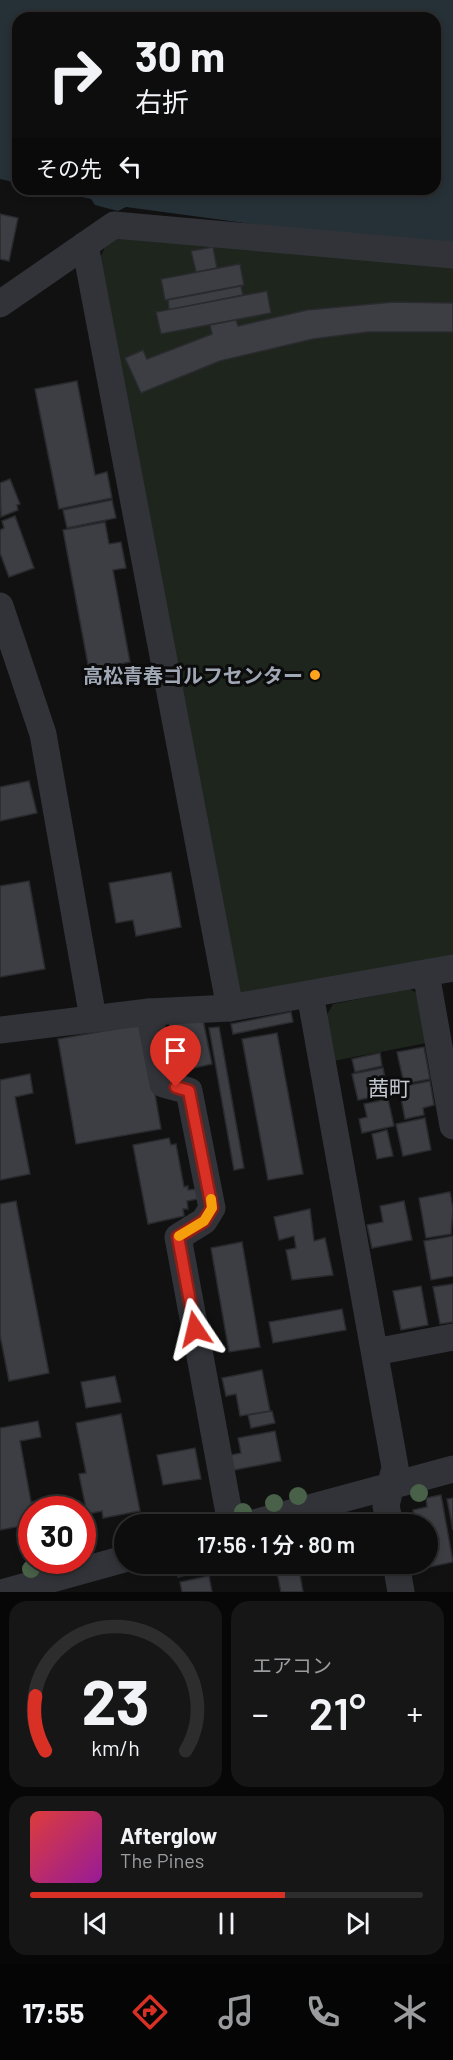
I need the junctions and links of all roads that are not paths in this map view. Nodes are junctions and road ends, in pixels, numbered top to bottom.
1 (85, 245) junction
2 (453, 255) edge
3 (0, 304) edge
4 (0, 606) edge
5 (453, 968) edge
6 (426, 973) junction
7 (310, 994) junction
8 (230, 1008) junction
9 (149, 1012) junction
10 (93, 1018) junction
11 (0, 1030) edge
12 (453, 1126) edge
13 (453, 1337) edge
14 (375, 1352) junction
15 (453, 1468) edge
16 (390, 1486) junction
17 (229, 1514) edge
18 (287, 1514) edge
19 (388, 1514) edge
20 (114, 1562) edge
21 (398, 1574) edge
22 (5, 1592) edge
23 (401, 1592) edge

1 - 2 street
1 - 3 street
1 - 8 street
4 - 10 street
5 - 6 street
6 - 7 street
6 - 12 street
7 - 8 street
7 - 14 street
8 - 9 street
9 - 10 street
9 - 17 street
10 - 11 street
13 - 14 street
14 - 16 street
15 - 16 street
16 - 18 street
16 - 19 street
20 - 22 street
21 - 23 street

